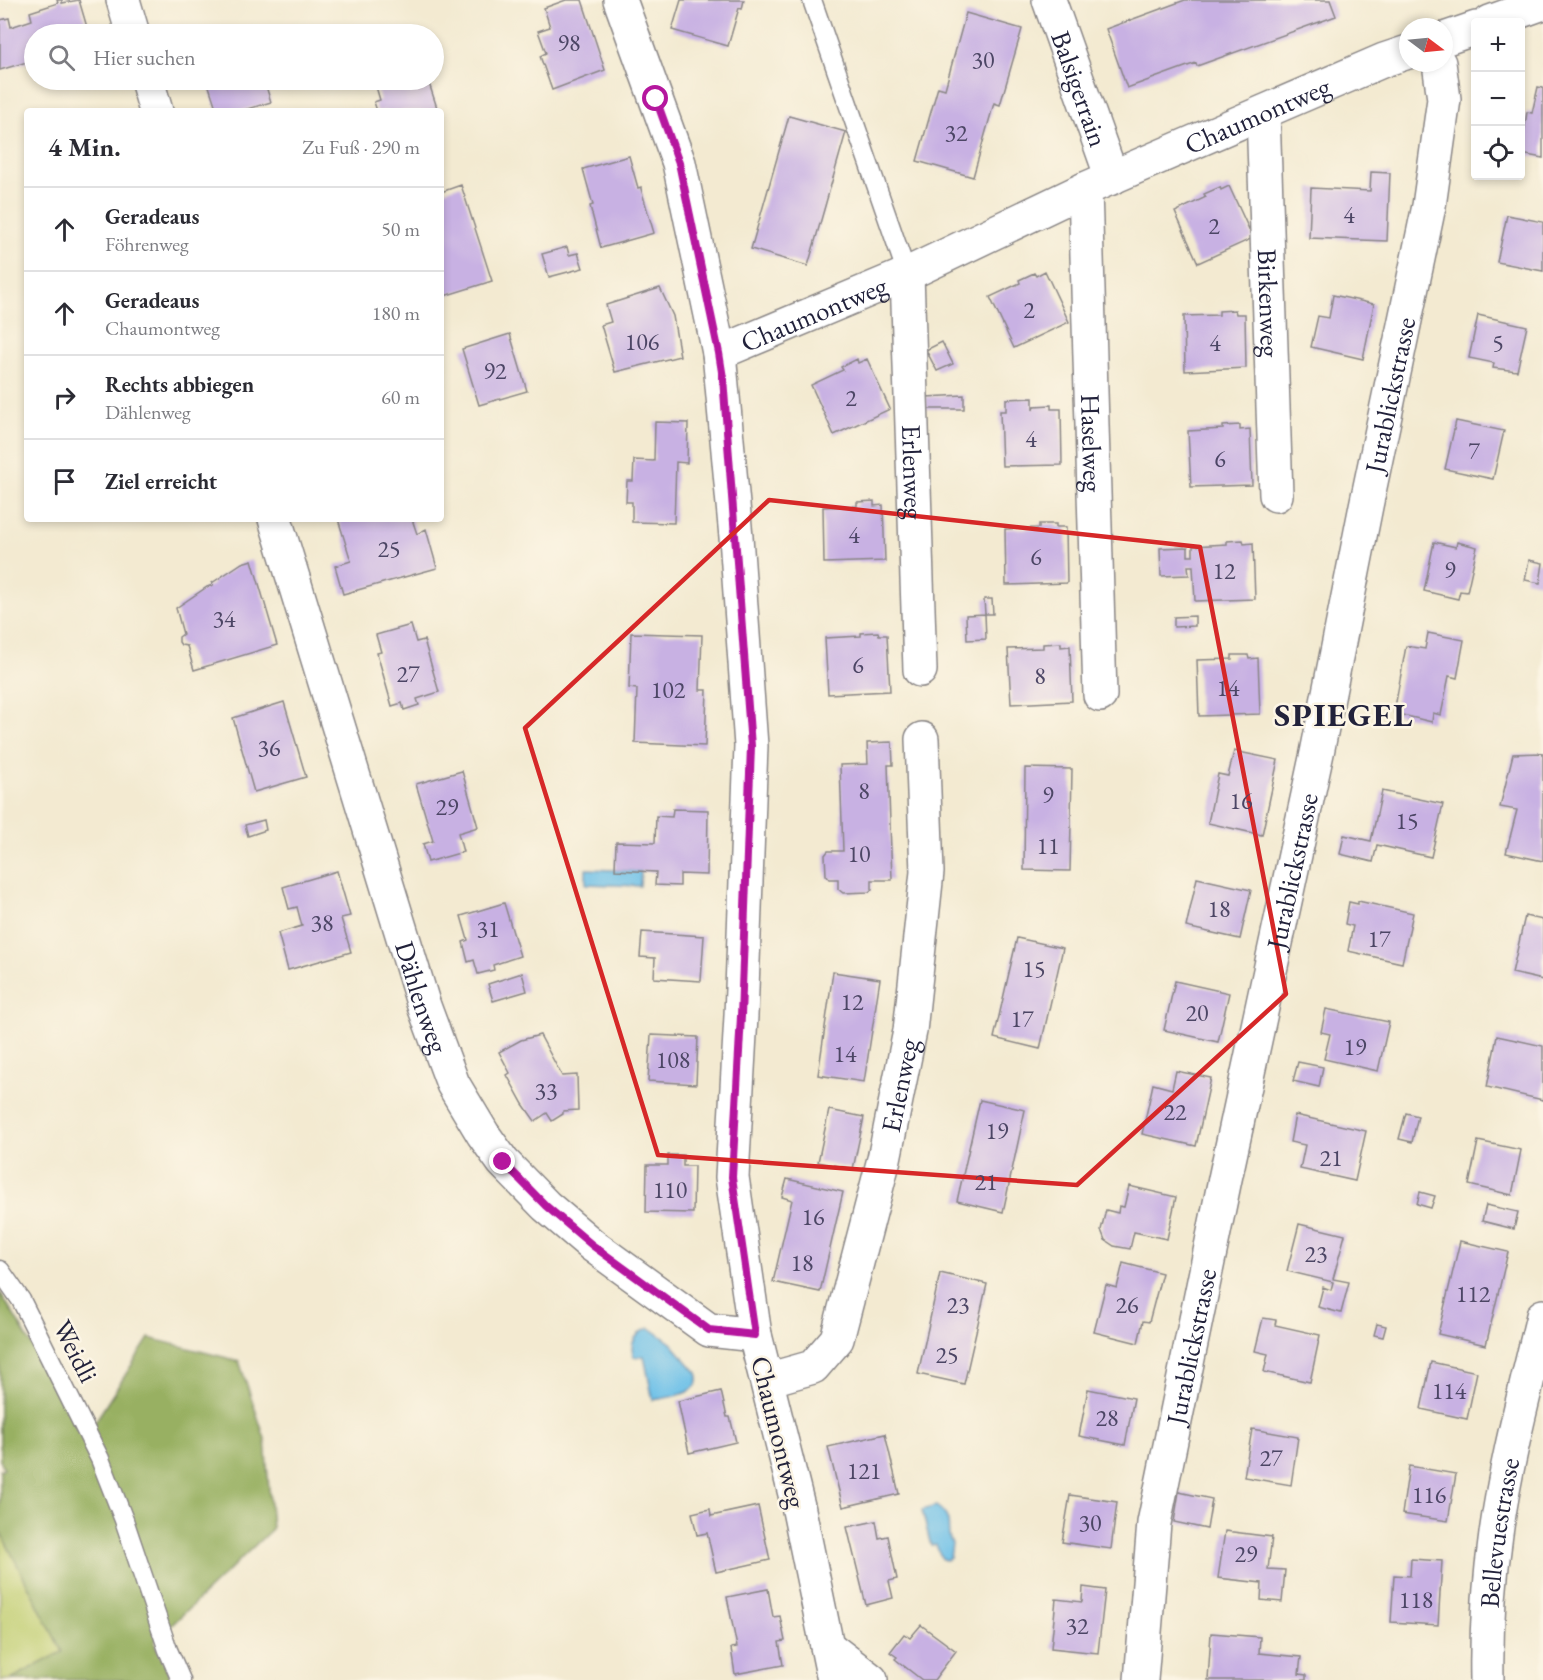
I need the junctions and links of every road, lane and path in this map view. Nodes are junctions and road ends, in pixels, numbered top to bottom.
1 (123, 0) edge
2 (620, 0) edge
3 (813, 0) edge
4 (1049, 0) edge
5 (1543, 3) edge
6 (1501, 18) edge
7 (130, 24) edge
8 (1471, 30) edge
9 (1453, 36) edge
10 (1399, 55) edge
11 (1440, 72) edge
12 (150, 90) edge
13 (155, 108) edge
14 (1263, 113) junction
15 (1098, 183) junction
16 (907, 274) junction
17 (719, 353) junction
18 (1276, 495) dead end
19 (276, 522) edge
20 (920, 670) dead end
21 (1100, 695) dead end
22 (922, 739) dead end
23 (0, 1270) edge
24 (1543, 1316) edge
25 (755, 1335) junction
26 (766, 1380) junction
27 (827, 1646) junction
28 (181, 1680) edge
29 (834, 1680) edge
30 (872, 1680) edge
31 (1141, 1680) edge
32 (1486, 1680) edge

1 - 7 street
2 - 17 street
3 - 16 lane
4 - 15 street, Balsigerrain
5 - 6 street
8 - 9 street
10 - 14 street, Chaumontweg
11 - 31 street, Jurablickstrasse
12 - 13 street
14 - 15 street, Chaumontweg
14 - 18 street, Birkenweg
15 - 16 street, Chaumontweg
15 - 21 street, Haselweg
16 - 17 street, Chaumontweg
16 - 20 street, Erlenweg
17 - 25 street, Chaumontweg
19 - 25 street, Dählenweg
22 - 26 street, Erlenweg
23 - 28 lane, Weidli
24 - 32 street, Bellevuestrasse
25 - 26 street, Chaumontweg
26 - 27 street, Chaumontweg
27 - 29 street, Chaumontweg
27 - 30 street

